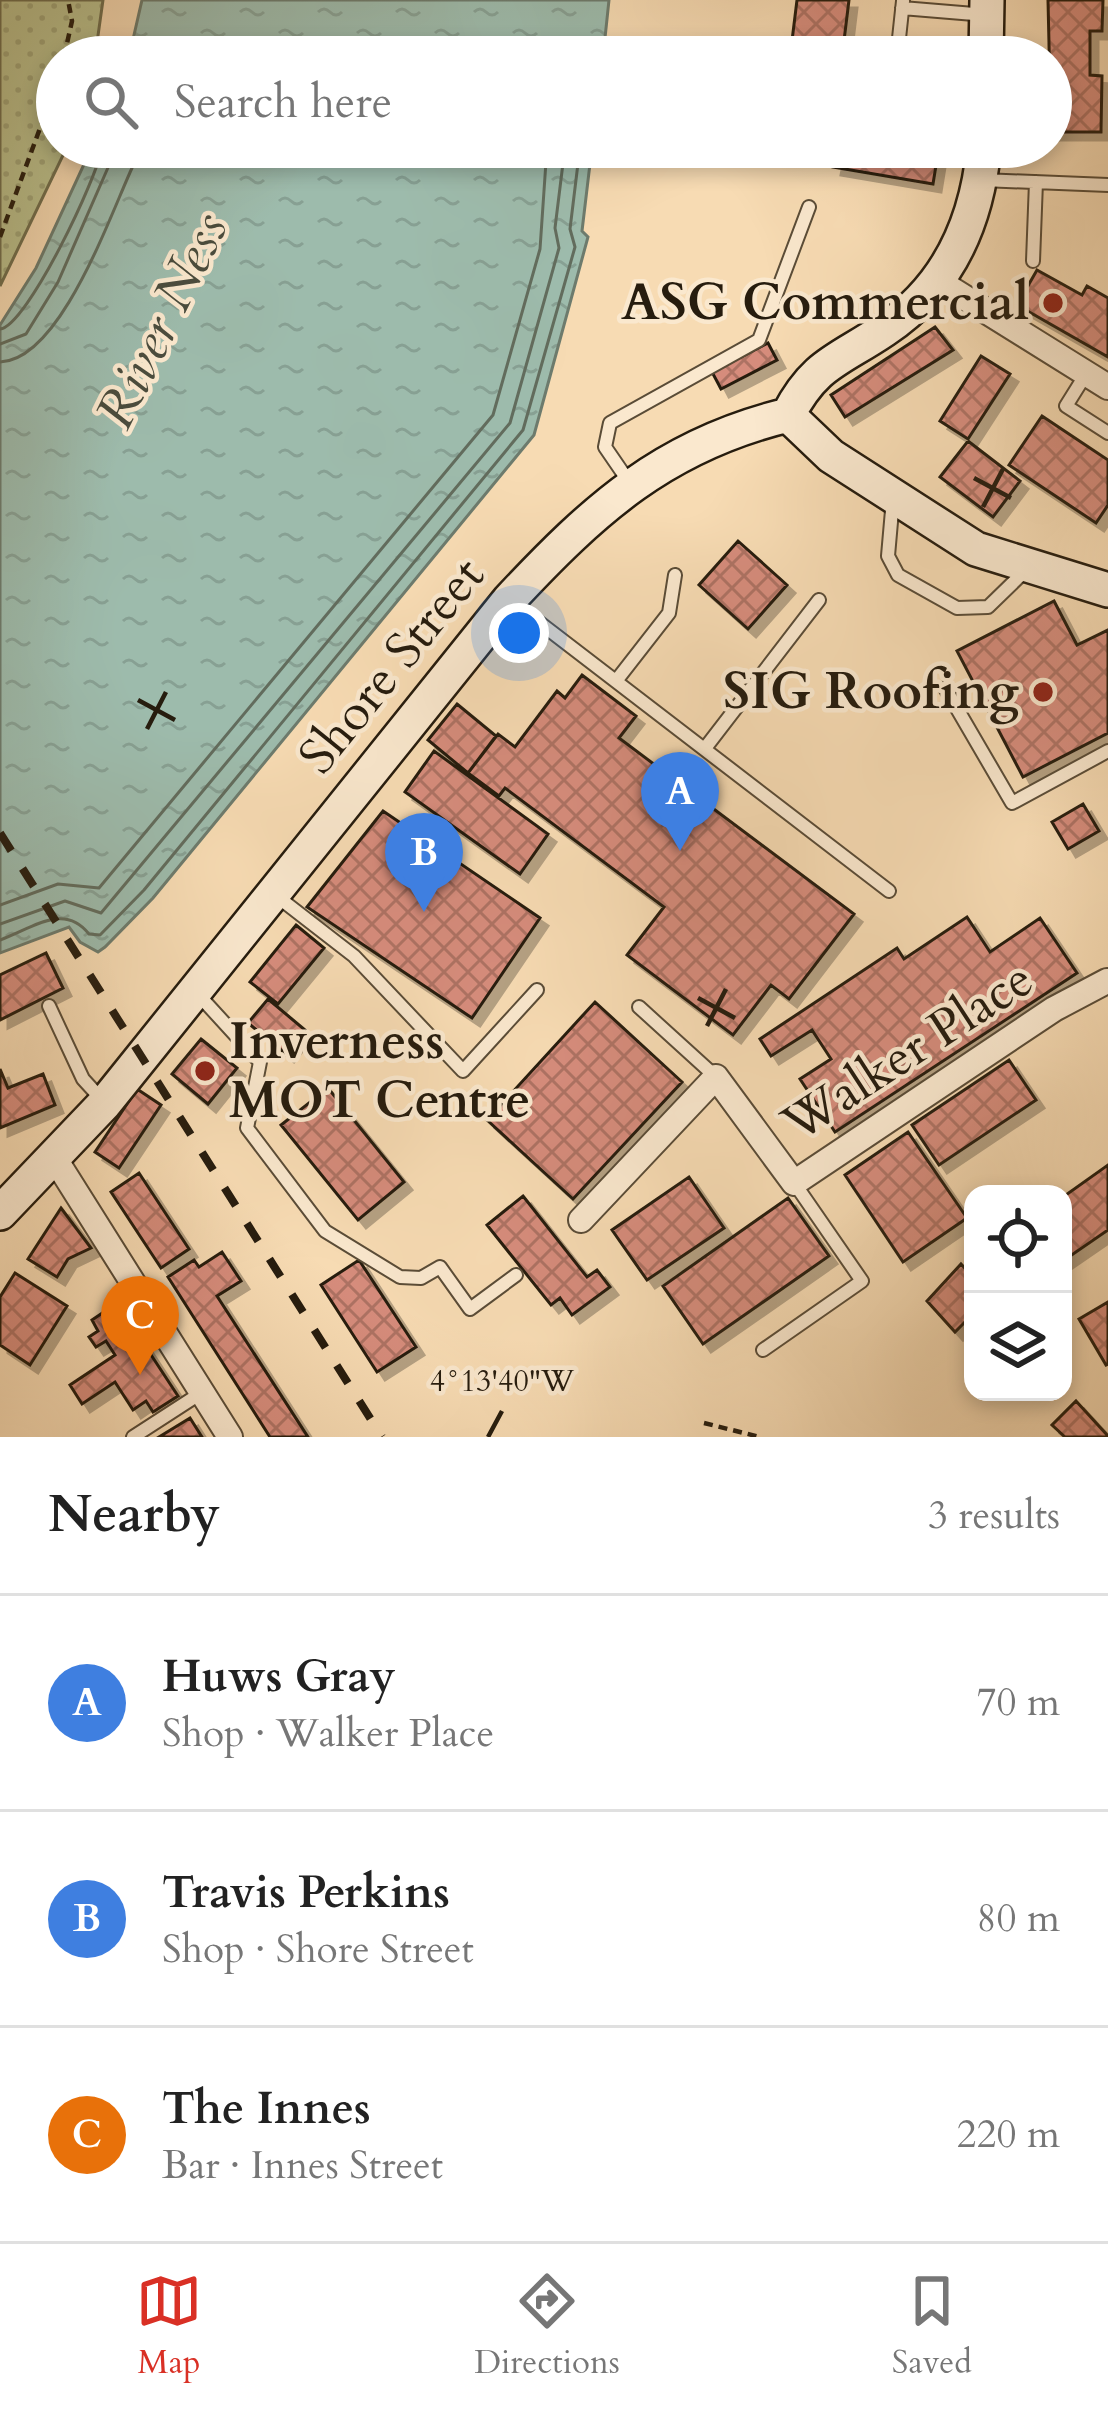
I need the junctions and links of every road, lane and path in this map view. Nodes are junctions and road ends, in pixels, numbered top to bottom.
1 (68, 0) edge
2 (903, 4) edge
3 (987, 7) edge
4 (69, 36) edge
5 (899, 36) edge
6 (36, 139) edge
7 (981, 168) edge
8 (994, 168) edge
9 (1036, 182) junction
10 (1108, 185) edge
11 (809, 207) dead end
12 (0, 237) edge
13 (1033, 260) dead end
14 (938, 281) junction
15 (1097, 380) edge
16 (788, 415) junction
17 (1108, 433) edge
18 (630, 483) junction
19 (893, 498) junction
20 (1028, 568) junction
21 (675, 575) dead end
22 (1108, 590) edge
23 (509, 600) junction
24 (819, 600) dead end
25 (616, 680) junction
26 (945, 688) dead end
27 (706, 747) junction
28 (1108, 752) edge
29 (889, 891) dead end
30 (273, 894) junction
31 (1107, 979) edge
32 (537, 989) dead end
33 (195, 991) junction
34 (49, 1006) dead end
35 (639, 1007) dead end
36 (716, 1077) junction
37 (105, 1103) junction
38 (56, 1160) junction
39 (794, 1183) junction
40 (0, 1213) edge
41 (581, 1220) dead end
42 (516, 1275) dead end
43 (764, 1350) dead end
44 (201, 1393) junction
45 (704, 1423) dead end
46 (133, 1437) edge
47 (230, 1437) edge
48 (760, 1437) edge

1 - 4 path
2 - 3 lane
2 - 5 lane
6 - 12 path
7 - 14 street
8 - 9 lane
9 - 10 lane
9 - 13 lane
11 - 18 lane
14 - 15 street
14 - 16 street
15 - 17 lane
16 - 18 street, Shore Street
16 - 19 street
18 - 23 street, Shore Street
19 - 20 street
19 - 20 lane
20 - 22 street
21 - 25 lane
23 - 25 lane
23 - 30 street, Shore Street
24 - 27 lane
25 - 27 lane
26 - 28 lane
27 - 29 lane
30 - 32 lane
30 - 33 street, Shore Street
31 - 39 street, Walker Place
33 - 37 street, Shore Street
33 - 42 lane
34 - 37 lane
35 - 36 lane
36 - 39 street, Walker Place
36 - 41 street, Walker Place
37 - 38 street, Shore Street
38 - 40 street, Shore Street
38 - 44 street
39 - 43 lane
44 - 46 lane
44 - 47 street
45 - 48 path

